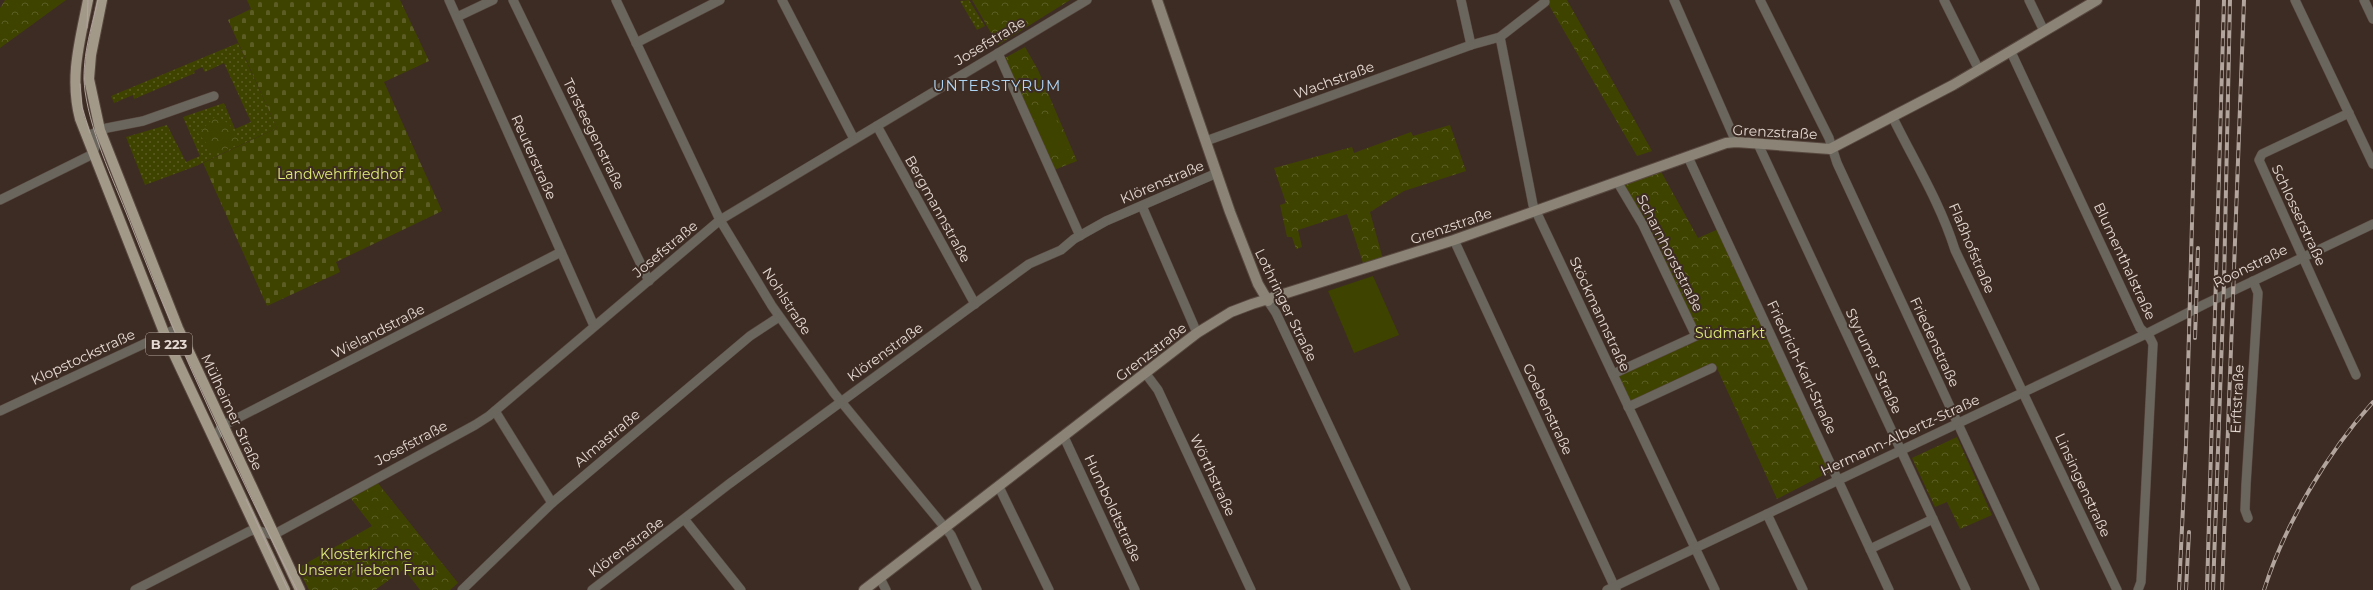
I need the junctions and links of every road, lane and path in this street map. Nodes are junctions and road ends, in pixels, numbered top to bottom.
1 (88, 0) edge
2 (102, 0) edge
3 (449, 0) edge
4 (493, 0) edge
5 (514, 0) edge
6 (616, 0) edge
7 (720, 0) edge
8 (782, 0) edge
9 (1087, 0) edge
10 (1157, 0) edge
11 (1461, 0) edge
12 (1674, 0) edge
13 (1760, 0) edge
14 (1944, 0) edge
15 (2029, 0) edge
16 (2097, 0) edge
17 (2295, 0) edge
18 (2364, 0) edge
19 (1545, 2) dead end
20 (457, 17) junction
21 (2373, 19) edge
22 (2044, 31) junction
23 (1500, 37) junction
24 (636, 43) junction
25 (1471, 45) junction
26 (998, 52) junction
27 (2011, 52) junction
28 (1979, 70) junction
29 (214, 96) dead end
30 (2349, 113) junction
31 (1892, 116) junction
32 (877, 126) junction
33 (100, 130) junction
34 (87, 136) junction
35 (854, 139) junction
36 (1206, 140) junction
37 (1736, 142) junction
38 (1758, 144) junction
39 (1830, 149) junction
40 (93, 154) junction
41 (1688, 157) junction
42 (2373, 164) edge
43 (1217, 173) junction
44 (1618, 183) junction
45 (0, 200) edge
46 (1142, 206) junction
47 (1537, 212) junction
48 (720, 220) junction
49 (2373, 224) edge
50 (1080, 236) junction
51 (1454, 240) junction
52 (562, 252) junction
53 (2302, 257) junction
54 (649, 281) junction
55 (2253, 281) junction
56 (1268, 301) junction
57 (975, 304) junction
58 (2205, 304) joint
59 (779, 317) junction
60 (594, 326) junction
61 (178, 328) junction
62 (1198, 332) junction
63 (2146, 334) junction
64 (165, 335) junction
65 (1712, 368) dead end
66 (1146, 374) junction
67 (1613, 374) junction
68 (2356, 375) dead end
69 (2023, 393) junction
70 (841, 402) junction
71 (1628, 407) junction
72 (0, 411) edge
73 (495, 411) junction
74 (1957, 424) junction
75 (222, 426) junction
76 (1064, 438) junction
77 (214, 440) junction
78 (1901, 450) junction
79 (1838, 480) junction
80 (999, 487) junction
81 (552, 503) junction
82 (1767, 514) junction
83 (2248, 518) dead end
84 (1933, 519) junction
85 (685, 520) junction
86 (944, 528) junction
87 (256, 530) junction
88 (273, 535) junction
89 (1694, 549) junction
90 (1870, 549) junction
91 (880, 578) junction
92 (1612, 589) edge
93 (135, 590) edge
94 (285, 590) edge
95 (300, 590) edge
96 (462, 590) edge
97 (592, 590) edge
98 (741, 590) edge
99 (864, 590) edge
100 (886, 590) edge
101 (977, 590) edge
102 (1049, 590) edge
103 (1135, 590) edge
104 (1251, 590) edge
105 (1406, 590) edge
106 (1715, 590) edge
107 (1803, 590) edge
108 (1889, 590) edge
109 (1966, 590) edge
110 (2035, 590) edge
111 (2117, 590) edge
112 (2138, 590) edge

1 - 34 main road, Mülheimer Straße / B 223
2 - 33 main road, Mülheimer Straße / B 223
3 - 20 street, Reuterstraße
4 - 20 street
5 - 54 street, Tersteegenstraße
6 - 24 street, Nohlstraße
7 - 24 street
8 - 35 street
9 - 26 street, Josefstraße
10 - 36 street, Lothringer Straße
11 - 25 street
12 - 37 street
13 - 39 street, Friedenstraße
14 - 28 street
15 - 22 street
16 - 22 street, Grenzstraße
17 - 30 street
18 - 21 street
19 - 23 street
20 - 52 street, Reuterstraße
22 - 27 street, Grenzstraße
23 - 25 street
23 - 47 street, Stöckmannstraße
24 - 48 street, Nohlstraße
25 - 36 street, Wachstraße
26 - 32 street, Josefstraße
26 - 50 street
27 - 28 street, Grenzstraße
27 - 63 street, Blumenthalstraße
28 - 31 street, Grenzstraße
29 - 33 street
30 - 42 street
30 - 53 street, Schlosserstraße
31 - 39 street, Grenzstraße
31 - 69 street, Flaßhofstraße
32 - 35 street, Josefstraße
32 - 57 street, Bergmannstraße
33 - 34 street
33 - 40 street, Mülheimer Straße
33 - 61 main road, Mülheimer Straße / B 223
34 - 40 main road, Mülheimer Straße / B 223
35 - 48 street, Josefstraße
36 - 43 street, Lothringer Straße
37 - 38 street, Grenzstraße
37 - 41 street, Grenzstraße
38 - 39 street, Grenzstraße
38 - 78 street, Styrumer Straße
39 - 74 street, Friedenstraße
40 - 45 street
40 - 64 main road, Mülheimer Straße / B 223
41 - 44 street, Grenzstraße
41 - 79 street, Friedrich-Karl-Straße
43 - 46 street, Klörenstraße
43 - 56 street, Lothringer Straße
44 - 47 street, Grenzstraße
44 - 67 street, Scharnhorststraße
46 - 50 street, Klörenstraße
46 - 62 street
47 - 51 street, Grenzstraße
47 - 67 street, Stöckmannstraße
48 - 54 street, Josefstraße
48 - 59 street, Nohlstraße
49 - 53 street, Roonstraße
50 - 57 street, Klörenstraße
51 - 56 street, Grenzstraße
51 - 92 street, Goebenstraße
52 - 60 street, Reuterstraße
52 - 75 street, Wielandstraße
53 - 55 street, Roonstraße
53 - 68 street, Schlosserstraße
54 - 60 street, Josefstraße
55 - 58 street, Roonstraße
55 - 83 street, Erftstraße
56 - 62 street, Grenzstraße
56 - 105 street, Lothringer Straße
57 - 70 street, Klörenstraße
58 - 63 street, Hermann-Albertz-Straße
59 - 70 street, Nohlstraße
59 - 81 street, Almastraße
60 - 73 street, Josefstraße
61 - 64 street, Klopstockstraße
61 - 75 main road, Mülheimer Straße / B 223
62 - 66 street, Grenzstraße
63 - 69 street, Hermann-Albertz-Straße
63 - 112 street, Blumenthalstraße
64 - 72 street, Klopstockstraße
64 - 77 main road, Mülheimer Straße / B 223
65 - 71 street
66 - 76 street, Grenzstraße
66 - 104 street, Wörthstraße
67 - 71 street, Stöckmannstraße
69 - 74 street, Hermann-Albertz-Straße
69 - 111 street, Linsingenstraße
70 - 85 street, Klörenstraße
70 - 86 street, Nohlstraße
71 - 89 street, Stöckmannstraße
73 - 81 street
73 - 88 street, Josefstraße
74 - 78 street, Hermann-Albertz-Straße
74 - 110 street, Friedenstraße
75 - 77 street
75 - 88 main road, Mülheimer Straße / B 223
76 - 80 street, Grenzstraße
76 - 103 street, Humboldtstraße
77 - 87 main road, Mülheimer Straße / B 223
78 - 79 street, Hermann-Albertz-Straße
78 - 84 street, Styrumer Straße
79 - 82 street, Hermann-Albertz-Straße
79 - 90 street, Friedrich-Karl-Straße
80 - 86 street, Grenzstraße
80 - 102 street
81 - 96 street, Almastraße
82 - 89 street, Hermann-Albertz-Straße
82 - 107 street
84 - 90 street
84 - 109 street, Styrumer Straße
85 - 97 street, Klörenstraße
85 - 98 street
86 - 91 street, Grenzstraße
86 - 101 street, Nohlstraße
87 - 88 street
87 - 93 street
87 - 94 main road, Mülheimer Straße / B 223
88 - 95 main road, Mülheimer Straße / B 223
89 - 92 street, Hermann-Albertz-Straße
89 - 106 street, Stöckmannstraße
90 - 108 street, Friedrich-Karl-Straße
91 - 99 street, Grenzstraße
91 - 100 street

